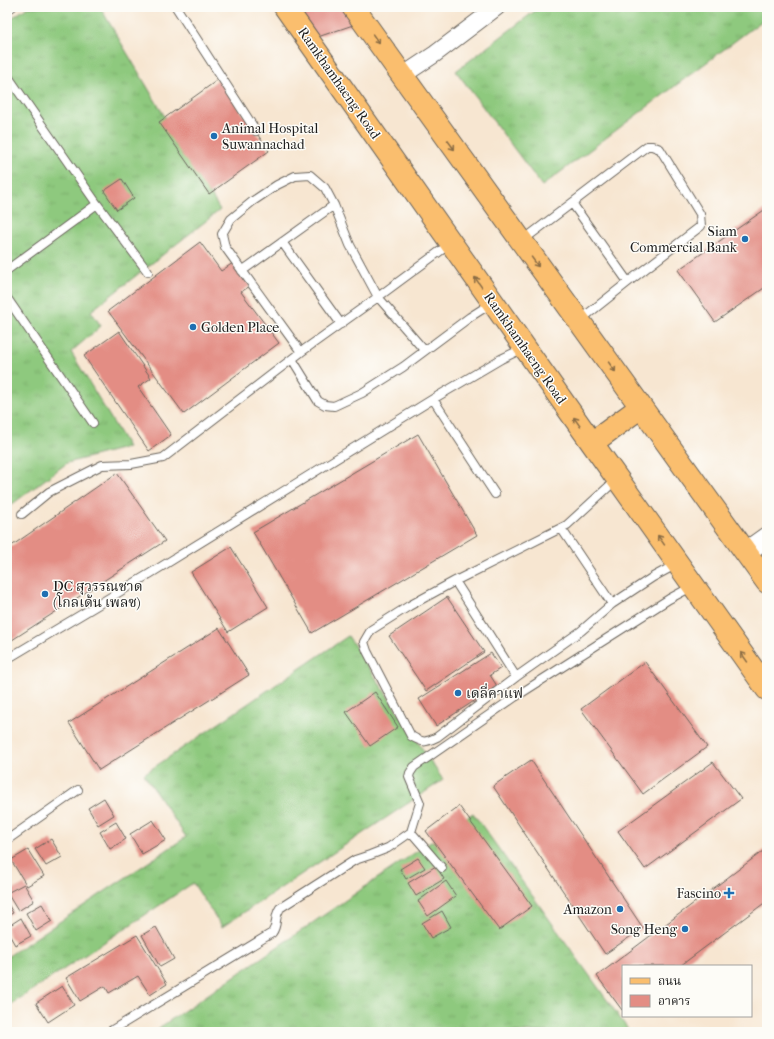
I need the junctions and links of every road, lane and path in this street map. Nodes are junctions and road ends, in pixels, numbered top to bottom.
1 (12, 7) edge
2 (176, 7) edge
3 (285, 7) edge
4 (353, 7) edge
5 (497, 7) edge
6 (7, 10) edge
7 (7, 75) edge
8 (402, 76) junction
9 (256, 131) dead end
10 (572, 203) junction
11 (97, 204) junction
12 (334, 205) junction
13 (521, 241) junction
14 (282, 242) junction
15 (450, 243) junction
16 (7, 270) edge
17 (242, 271) junction
18 (148, 272) dead end
19 (628, 282) junction
20 (378, 297) junction
21 (7, 298) edge
22 (492, 302) junction
23 (579, 322) junction
24 (341, 324) junction
25 (525, 348) junction
26 (424, 350) junction
27 (301, 352) junction
28 (292, 359) junction
29 (433, 399) junction
30 (641, 407) junction
31 (93, 423) dead end
32 (592, 443) junction
33 (618, 479) junction
34 (495, 494) dead end
35 (22, 514) dead end
36 (561, 528) junction
37 (767, 537) edge
38 (746, 552) junction
39 (678, 564) junction
40 (455, 581) junction
41 (767, 582) edge
42 (694, 586) junction
43 (612, 604) junction
44 (7, 659) edge
45 (516, 677) junction
46 (767, 688) edge
47 (78, 790) dead end
48 (411, 832) junction
49 (7, 840) edge
50 (442, 868) dead end
51 (109, 1032) edge

1 - 6 lane
2 - 9 lane
3 - 15 main road, Ramkhamhaeng Road
4 -> 8 main road
5 - 8 street
7 - 11 lane
8 -> 13 main road
10 - 13 lane
10 - 19 lane
10 - 19 lane
11 - 16 lane
11 - 18 lane
12 - 14 lane
12 - 17 lane
12 - 20 lane
13 -> 23 main road
14 - 17 lane
14 - 24 lane
15 - 20 lane
22 -> 15 main road, Ramkhamhaeng Road
17 - 27 lane
19 - 23 lane
20 - 24 lane
20 - 26 lane
21 - 31 lane
22 - 25 main road, Ramkhamhaeng Road
22 - 26 lane
23 -> 30 main road
24 - 27 lane
25 - 29 lane
32 -> 25 main road, Ramkhamhaeng Road
26 - 28 lane
27 - 28 lane
28 - 35 lane
29 - 34 lane
29 - 44 lane
30 - 32 main road
30 - 38 main road
32 - 33 main road, Ramkhamhaeng Road
33 - 36 lane
39 -> 33 main road, Ramkhamhaeng Road
36 - 40 lane
36 - 43 lane
37 - 38 street
38 - 41 main road
39 - 42 main road, Ramkhamhaeng Road
39 - 43 lane
40 - 45 lane
40 - 45 lane
46 -> 42 main road, Ramkhamhaeng Road
42 - 48 lane
43 - 45 lane
47 - 49 lane
48 - 50 lane
48 - 51 lane

